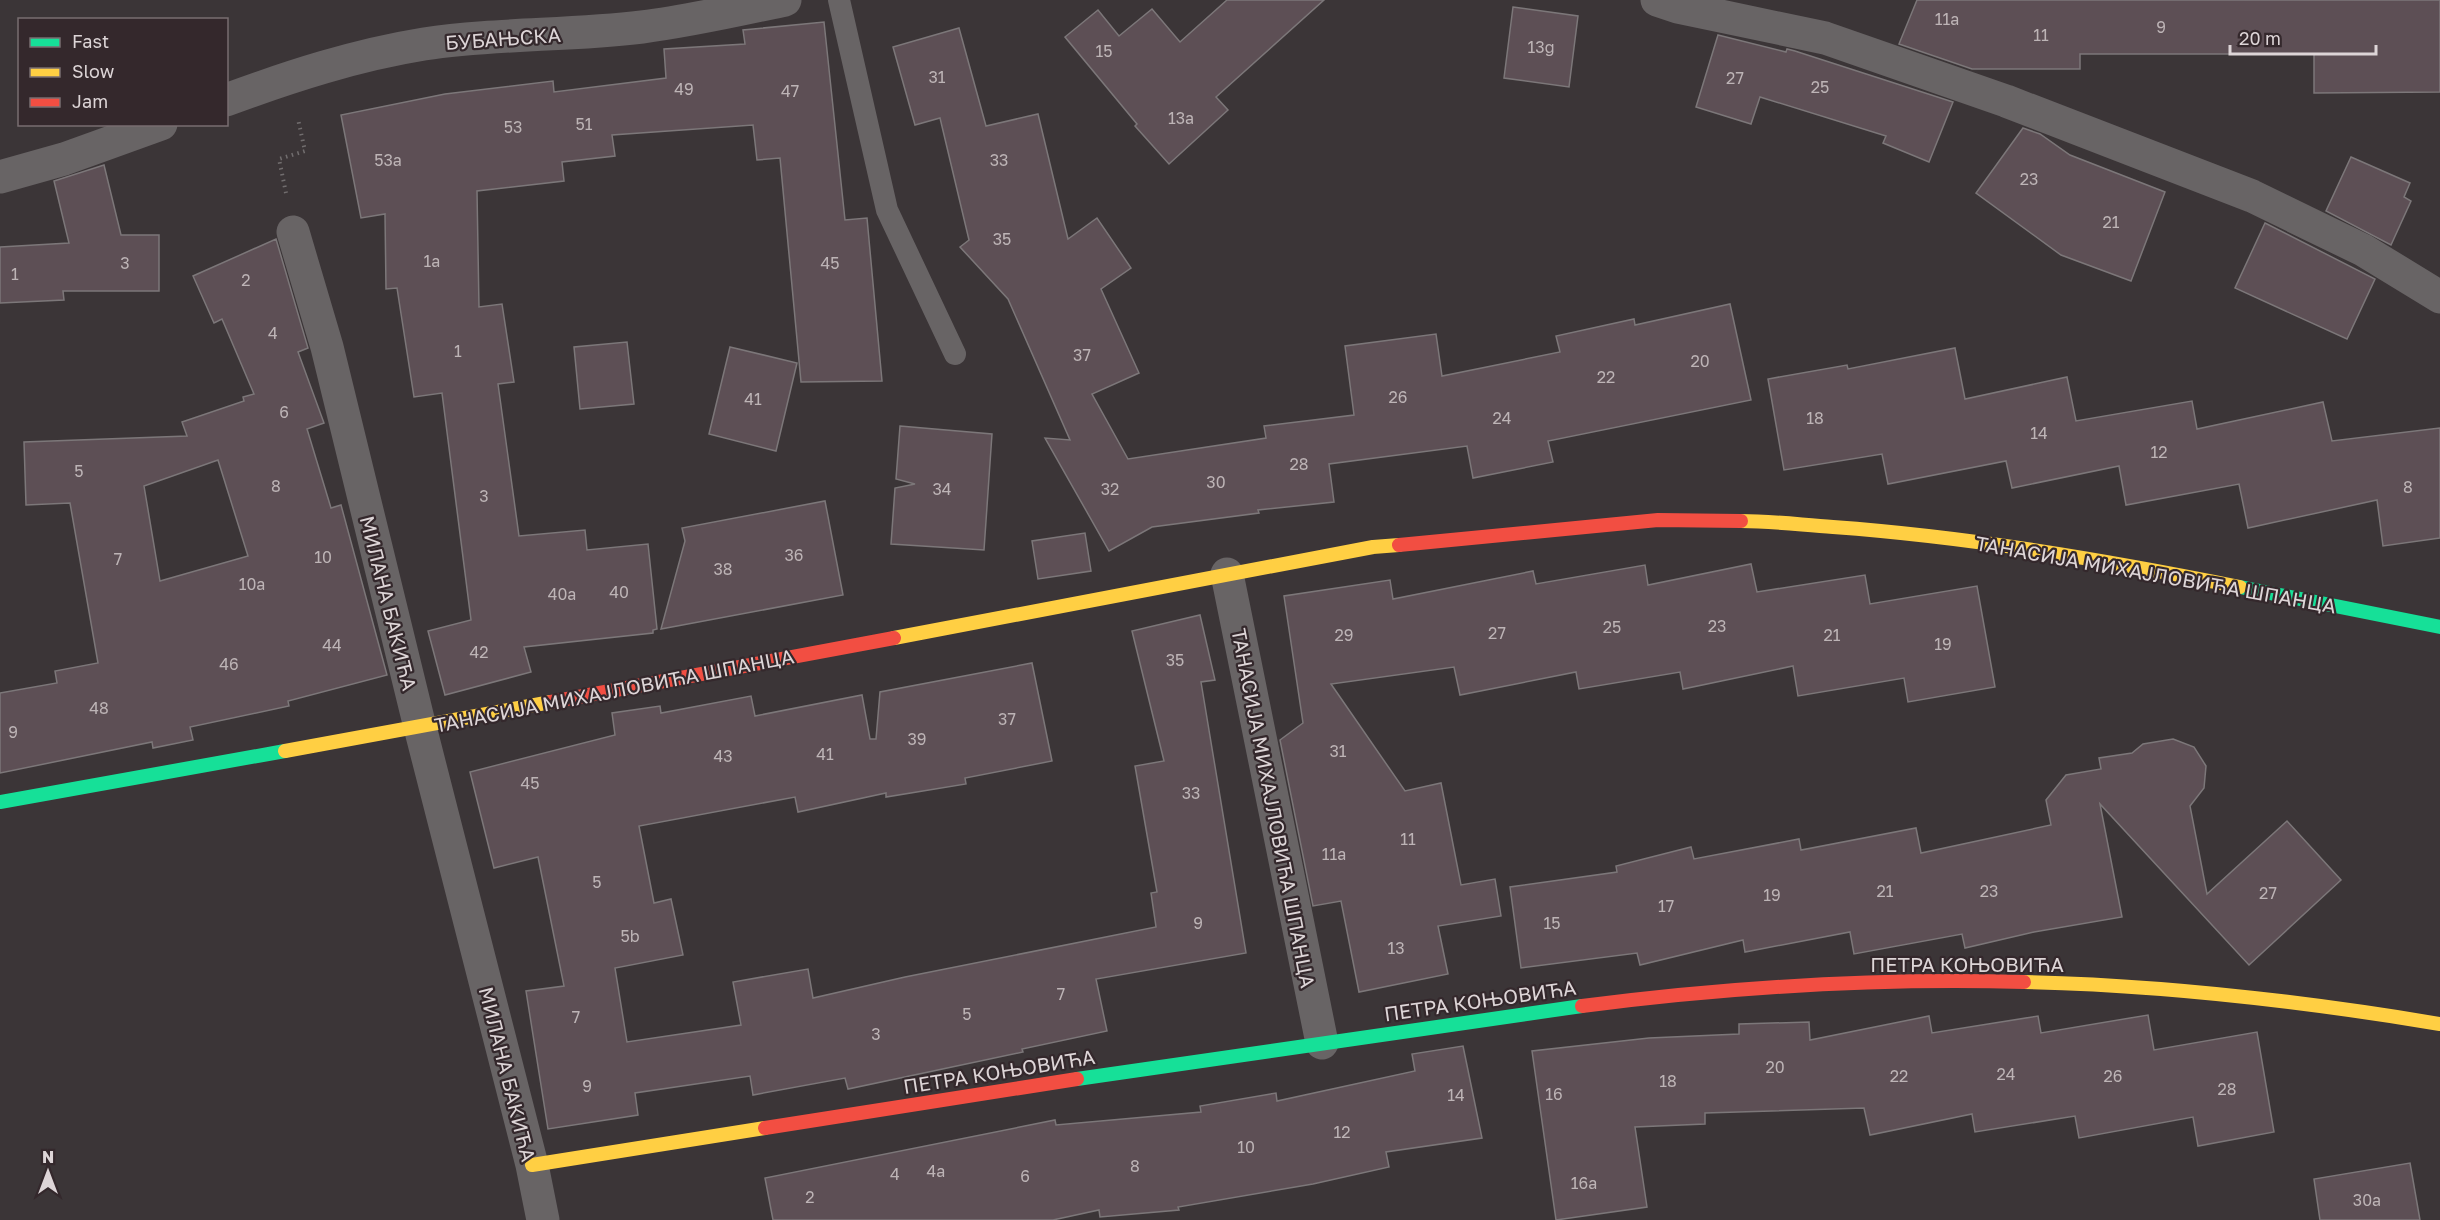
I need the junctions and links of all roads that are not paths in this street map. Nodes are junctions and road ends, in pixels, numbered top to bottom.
1 (785, 0) edge
2 (839, 0) edge
3 (1657, 0) edge
4 (228, 99) edge
5 (155, 126) edge
6 (0, 177) edge
7 (293, 232) road end
8 (2440, 297) edge
9 (955, 354) dead end
10 (1227, 574) junction
11 (2440, 627) edge
12 (420, 727) junction
13 (0, 802) edge
14 (2440, 1024) edge
15 (1322, 1043) junction
16 (532, 1166) junction
17 (543, 1220) edge

1 - 4 street, БУБАЊСКА
2 - 9 lane
3 - 8 street
5 - 6 street
7 - 12 street, МИЛАНА БАКИЋА
10 - 11 street, ТАНАСИЈА МИХАЈЛОВИЋА ШПАНЦА
10 - 12 street, ТАНАСИЈА МИХАЈЛОВИЋА ШПАНЦА
10 - 15 street, ТАНАСИЈА МИХАЈЛОВИЋА ШПАНЦА
12 - 13 street, ТАНАСИЈА МИХАЈЛОВИЋА ШПАНЦА
12 - 16 street, МИЛАНА БАКИЋА
14 - 15 street, ПЕТРА КОЊОВИЋА
15 - 16 street, ПЕТРА КОЊОВИЋА
16 - 17 street, МИЛАНА БАКИЋА

